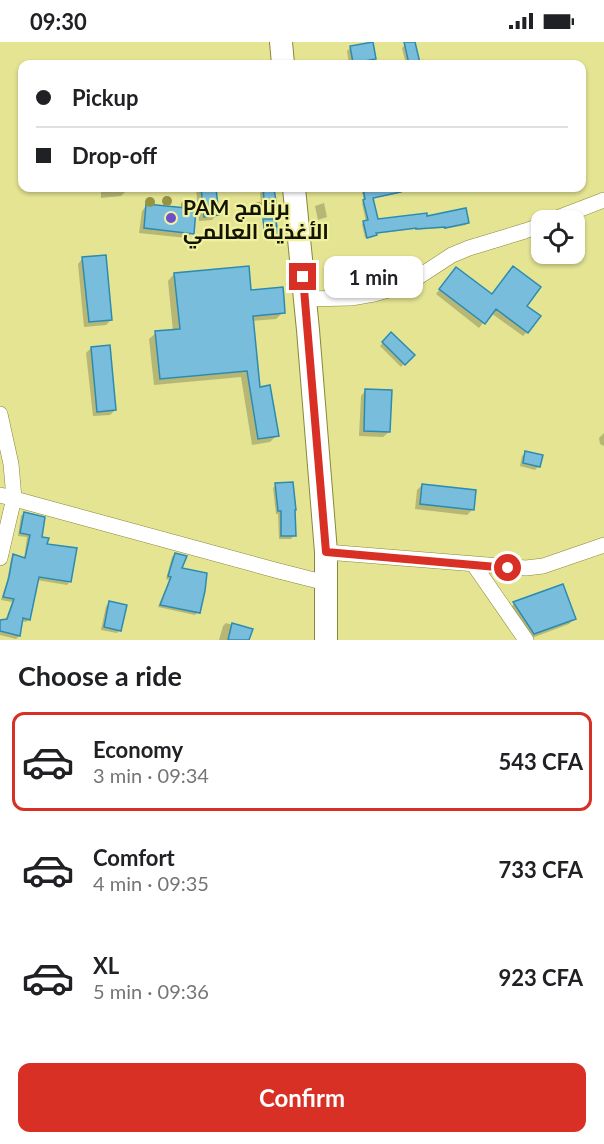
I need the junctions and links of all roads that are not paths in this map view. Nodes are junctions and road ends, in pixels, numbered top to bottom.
1 (281, 42) edge
2 (283, 60) edge
3 (294, 192) edge
4 (604, 200) edge
5 (578, 210) edge
6 (531, 229) edge
7 (305, 299) junction
8 (0, 414) edge
9 (7, 496) edge
10 (604, 545) edge
11 (326, 552) junction
12 (0, 558) edge
13 (474, 565) junction
14 (326, 583) junction
15 (326, 640) edge
16 (526, 640) edge

1 - 2 highway
3 - 7 highway
4 - 5 street
6 - 7 street
7 - 11 highway
8 - 9 street
9 - 12 street
9 - 14 street
10 - 13 street
11 - 13 street
11 - 14 highway
13 - 16 street
14 - 15 highway

